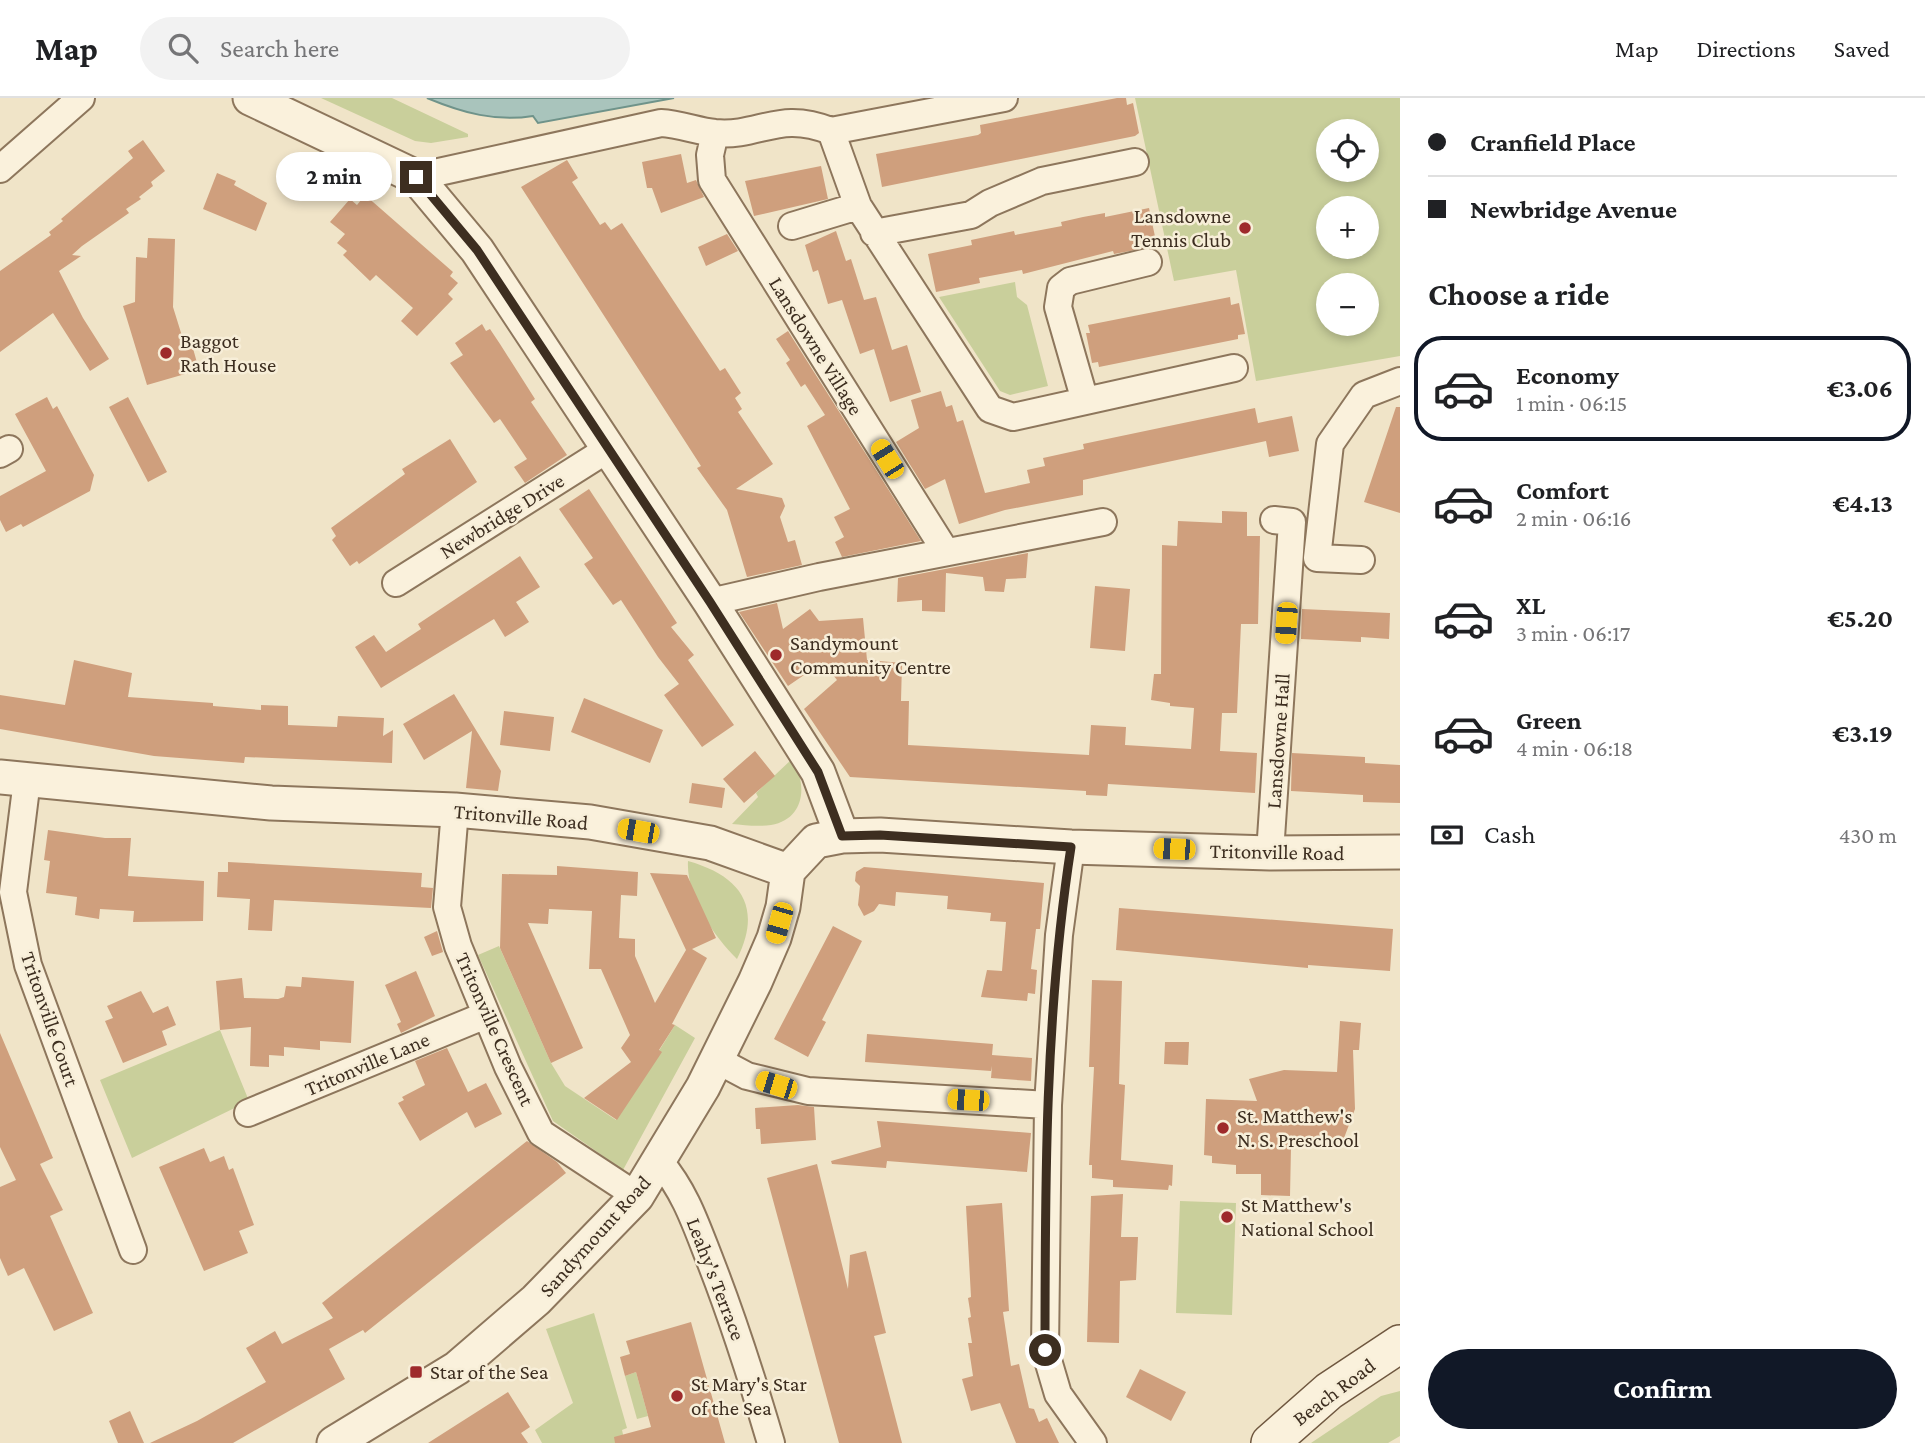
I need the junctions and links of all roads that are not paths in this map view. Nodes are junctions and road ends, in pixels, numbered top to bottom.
1 (81, 98) edge
2 (250, 98) edge
3 (1004, 98) edge
4 (831, 131) junction
5 (715, 133) junction
6 (1135, 162) dead end
7 (0, 169) edge
8 (416, 177) junction
9 (858, 206) junction
10 (792, 226) dead end
11 (874, 233) junction
12 (1148, 262) dead end
13 (1234, 368) dead end
14 (1400, 381) edge
15 (1085, 401) junction
16 (608, 449) junction
17 (1274, 520) dead end
18 (1103, 522) dead end
19 (946, 552) junction
20 (1361, 560) dead end
21 (396, 583) dead end
22 (710, 602) junction
23 (14, 778) edge
24 (455, 810) junction
25 (842, 836) junction
26 (1071, 847) junction
27 (1400, 852) edge
28 (1270, 853) junction
29 (788, 871) junction
30 (486, 1014) junction
31 (715, 1059) junction
32 (1048, 1105) junction
33 (248, 1113) dead end
34 (660, 1162) junction
35 (637, 1196) junction
36 (133, 1250) dead end
37 (1400, 1344) edge
38 (1400, 1377) edge
39 (1270, 1442) edge
40 (334, 1443) edge
41 (771, 1443) edge
42 (1093, 1443) edge

1 - 7 street
2 - 8 street
3 - 4 street
4 - 5 street
4 - 9 street
5 - 8 street
5 - 19 street, Lansdowne Village
6 - 11 street
8 - 16 street
9 - 10 street
9 - 11 street
11 - 15 street
12 - 15 street
13 - 15 street
14 - 20 street
16 - 21 street, Newbridge Drive
16 - 22 street
17 - 28 street, Lansdowne Hall
18 - 19 street
19 - 22 street
22 - 25 street
23 - 24 street, Tritonville Road
23 - 36 street, Tritonville Court
24 - 29 street, Tritonville Road
24 - 30 street, Tritonville Crescent
25 - 26 street, Tritonville Road
25 - 29 street, Tritonville Road
26 - 28 street, Tritonville Road
26 - 32 street
27 - 28 street, Tritonville Road
29 - 31 street, Sandymount Road
30 - 33 street, Tritonville Lane
30 - 35 street, Tritonville Crescent
31 - 32 street
31 - 34 street, Sandymount Road
32 - 42 street
34 - 35 street, Sandymount Road
34 - 41 street, Leahy's Terrace
35 - 40 street, Sandymount Road
37 - 39 main road, Beach Road
38 - 39 main road, Beach Road

